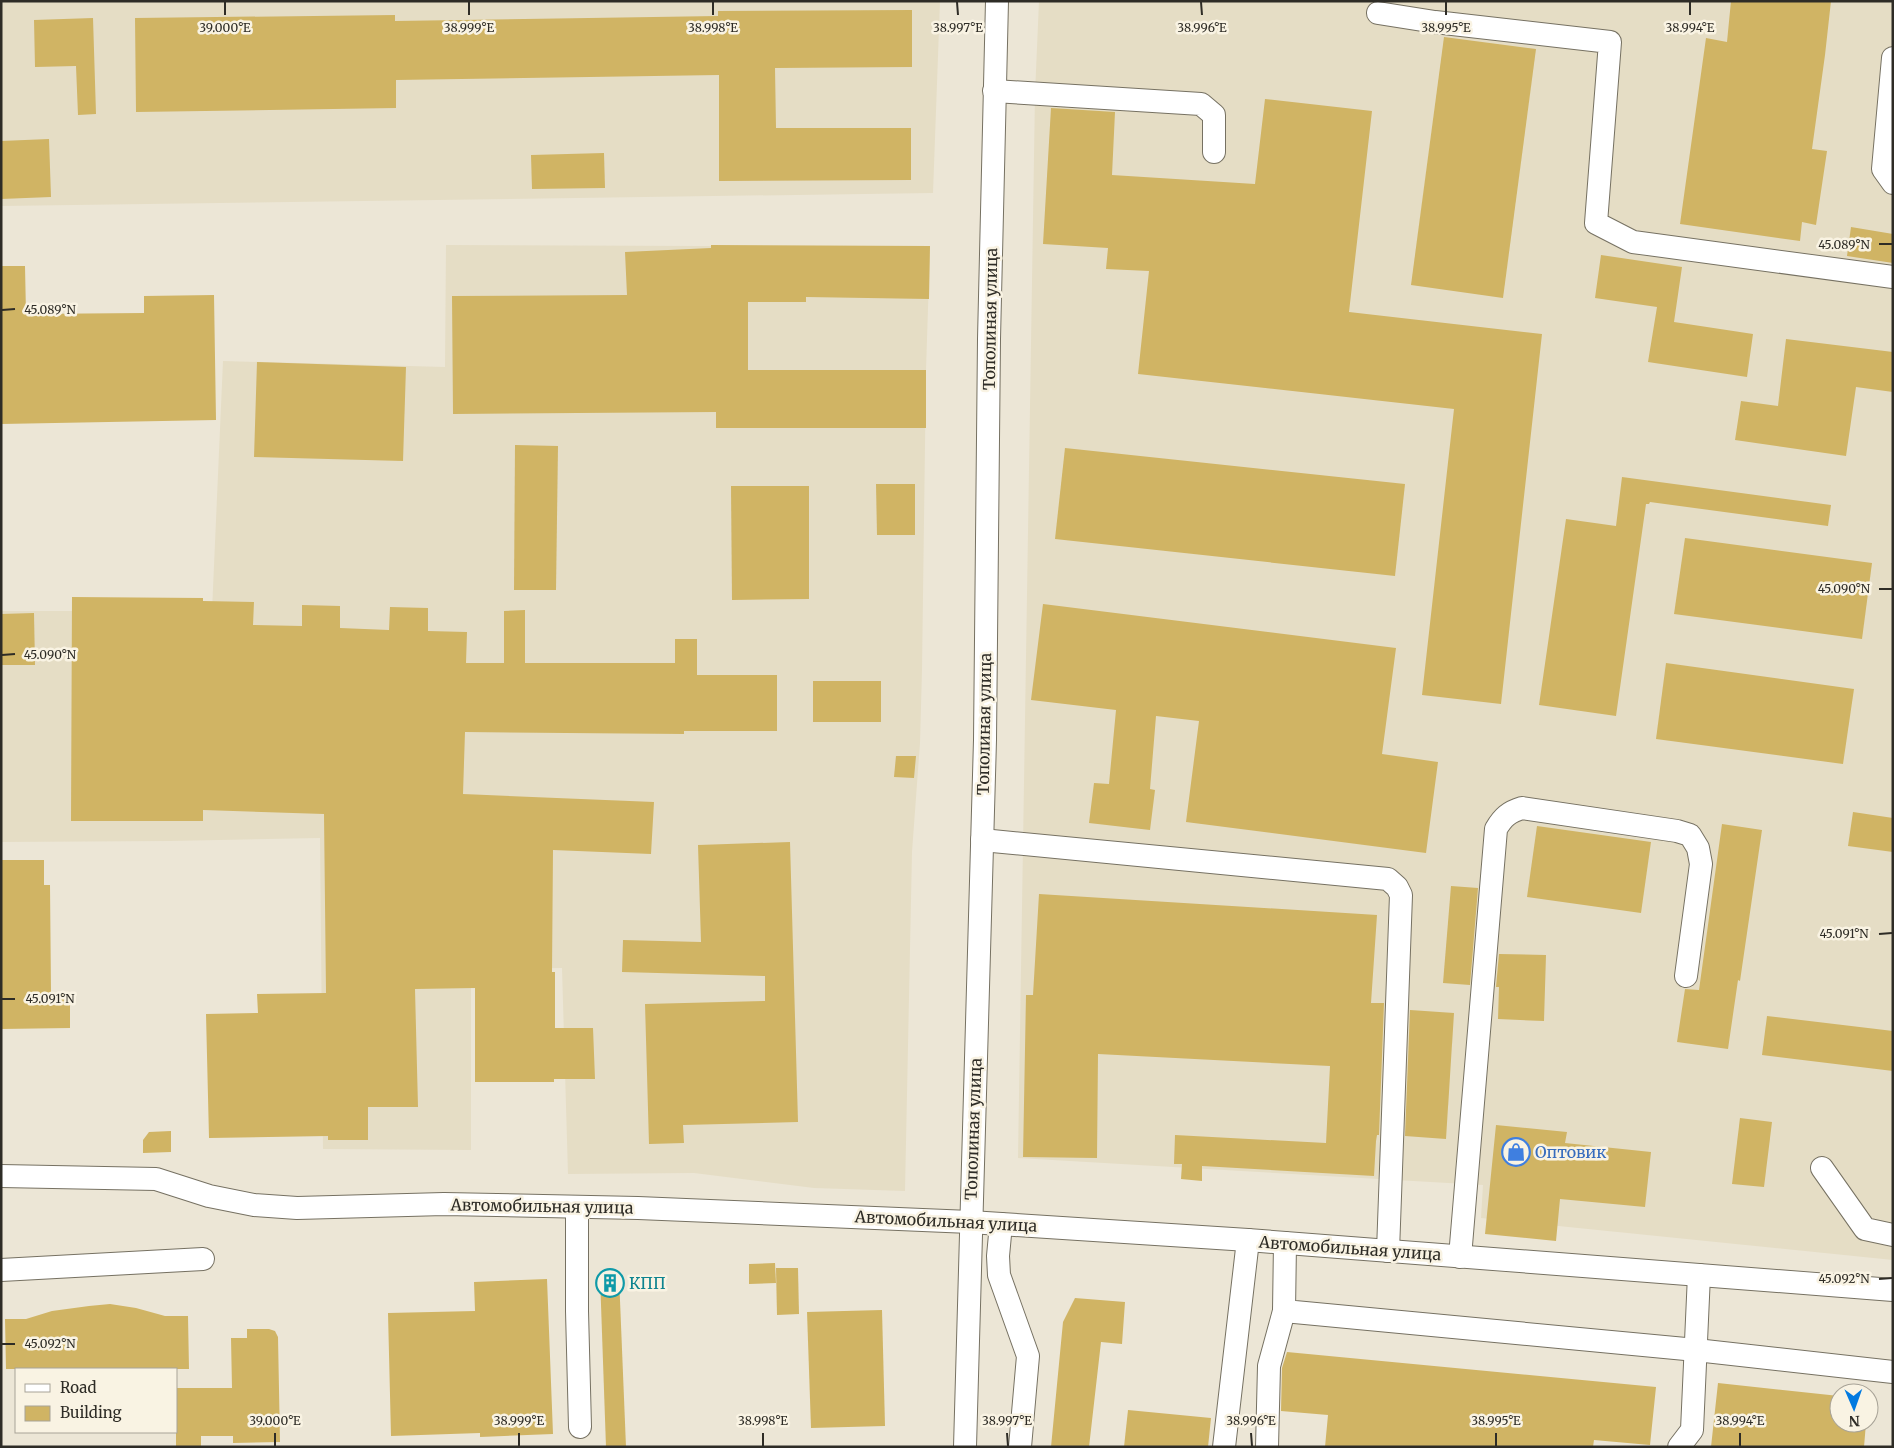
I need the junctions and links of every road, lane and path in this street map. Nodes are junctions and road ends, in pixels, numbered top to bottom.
1 (997, 1) edge
2 (1378, 13) dead end
3 (1893, 58) edge
4 (994, 91) junction
5 (1214, 152) dead end
6 (1893, 183) edge
7 (1893, 277) edge
8 (982, 840) junction
9 (1686, 976) dead end
10 (1822, 1168) dead end
11 (1, 1176) edge
12 (577, 1207) junction
13 (970, 1222) junction
14 (1001, 1224) junction
15 (1893, 1235) edge
16 (1248, 1240) junction
17 (1286, 1243) junction
18 (1388, 1251) junction
19 (1460, 1257) junction
20 (203, 1259) dead end
21 (1, 1270) edge
22 (1699, 1275) junction
23 (1893, 1290) edge
24 (1284, 1311) junction
25 (1696, 1350) junction
26 (1893, 1372) edge
27 (580, 1427) dead end
28 (965, 1447) edge
29 (1020, 1447) edge
30 (1224, 1447) edge
31 (1267, 1447) edge
32 (1680, 1447) edge

1 - 4 street, Тополиная улица
2 - 7 street
3 - 6 street
4 - 5 street
4 - 8 street, Тополиная улица
8 - 13 street, Тополиная улица
8 - 18 street
9 - 19 street
10 - 15 street
11 - 12 street, Автомобильная улица
12 - 13 street, Автомобильная улица
12 - 27 street
13 - 14 street, Автомобильная улица
13 - 28 street, Тополиная улица
14 - 16 street, Автомобильная улица
14 - 29 street
16 - 17 street, Автомобильная улица
16 - 30 street
17 - 18 street, Автомобильная улица
17 - 24 street
18 - 19 street, Автомобильная улица
19 - 22 street, Автомобильная улица
20 - 21 street
22 - 23 street, Автомобильная улица
22 - 25 street
24 - 25 street
24 - 31 street
25 - 26 street
25 - 32 street

